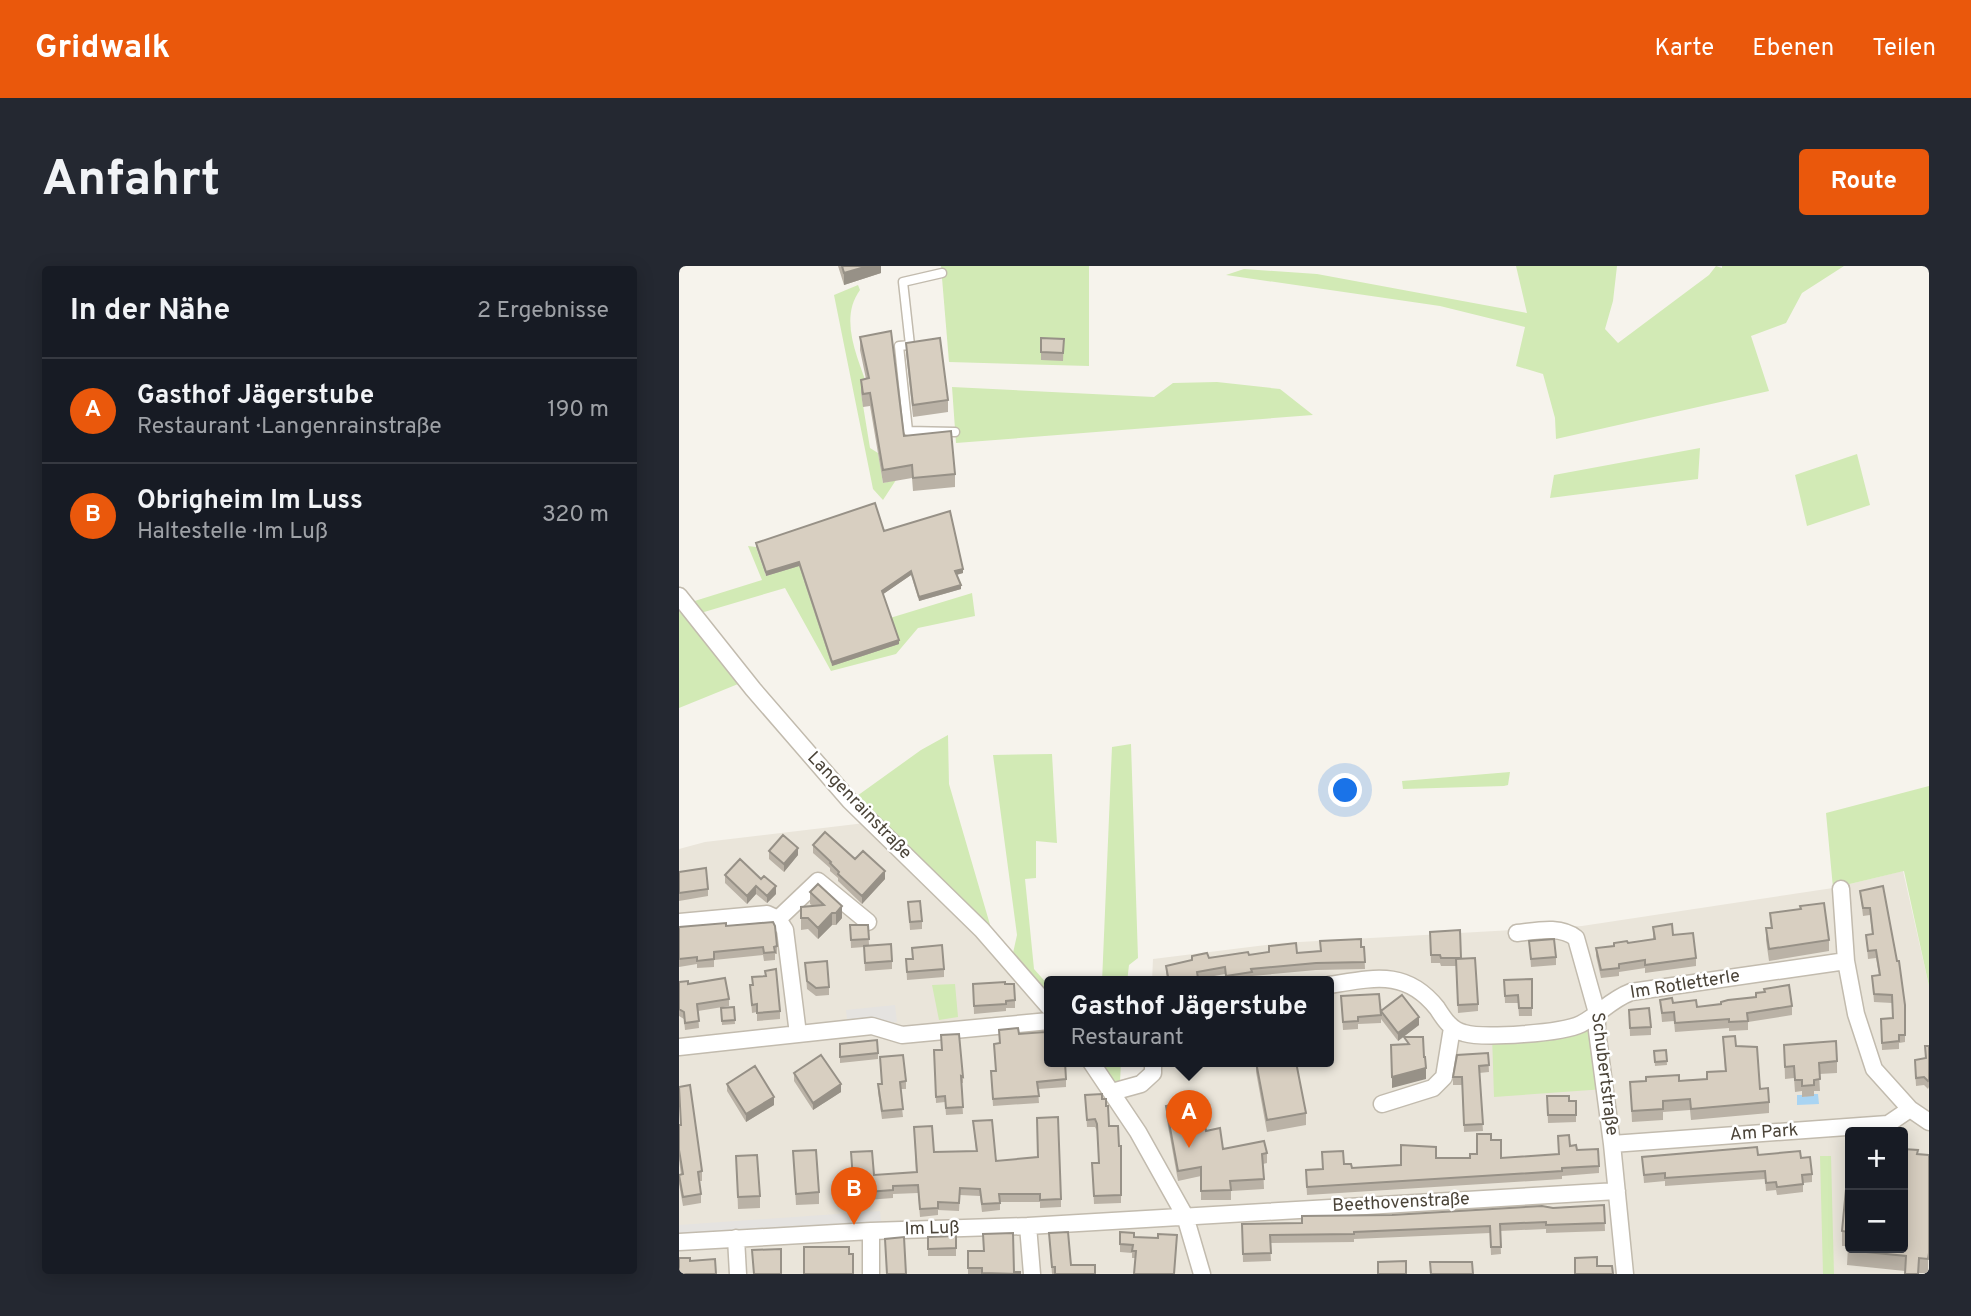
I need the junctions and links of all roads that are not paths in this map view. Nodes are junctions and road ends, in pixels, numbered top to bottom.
1 (942, 273) dead end
2 (955, 432) dead end
3 (679, 596) edge
4 (1841, 889) dead end
5 (778, 919) junction
6 (679, 922) edge
7 (867, 922) edge
8 (1517, 933) dead end
9 (1846, 961) junction
10 (1334, 984) edge
11 (1044, 1001) edge
12 (1597, 1013) junction
13 (1044, 1021) edge
14 (1452, 1028) junction
15 (798, 1034) junction
16 (679, 1047) edge
17 (1094, 1067) edge
18 (1153, 1067) edge
19 (1112, 1092) junction
20 (1382, 1104) dead end
21 (1910, 1109) junction
22 (1929, 1122) edge
23 (1612, 1144) junction
24 (1617, 1191) junction
25 (1185, 1216) junction
26 (1028, 1226) junction
27 (871, 1231) junction
28 (736, 1238) junction
29 (679, 1242) edge
30 (738, 1274) edge
31 (871, 1274) edge
32 (1032, 1274) edge
33 (1202, 1274) edge
34 (1625, 1274) edge

1 - 2 lane
3 - 11 street, Langenrainstraße
4 - 9 street
5 - 6 street
5 - 7 street
5 - 15 street
8 - 12 street, Schubertstraße
9 - 12 street, Im Rotletterle
9 - 21 street
10 - 14 street
12 - 14 street, Im Rotletterle
12 - 23 street, Schubertstraße
13 - 15 street
14 - 20 street
15 - 16 street
17 - 19 street
18 - 19 street
19 - 25 street
21 - 22 street
21 - 23 street, Am Park
23 - 24 street, Schubertstraße
24 - 25 street, Beethovenstraße
24 - 34 street, Schubertstraße
25 - 26 street, Im Luß
25 - 33 street
26 - 27 street, Im Luß
26 - 32 street
27 - 28 street, Im Luß
27 - 31 street
28 - 29 street, Im Luß
28 - 30 street

